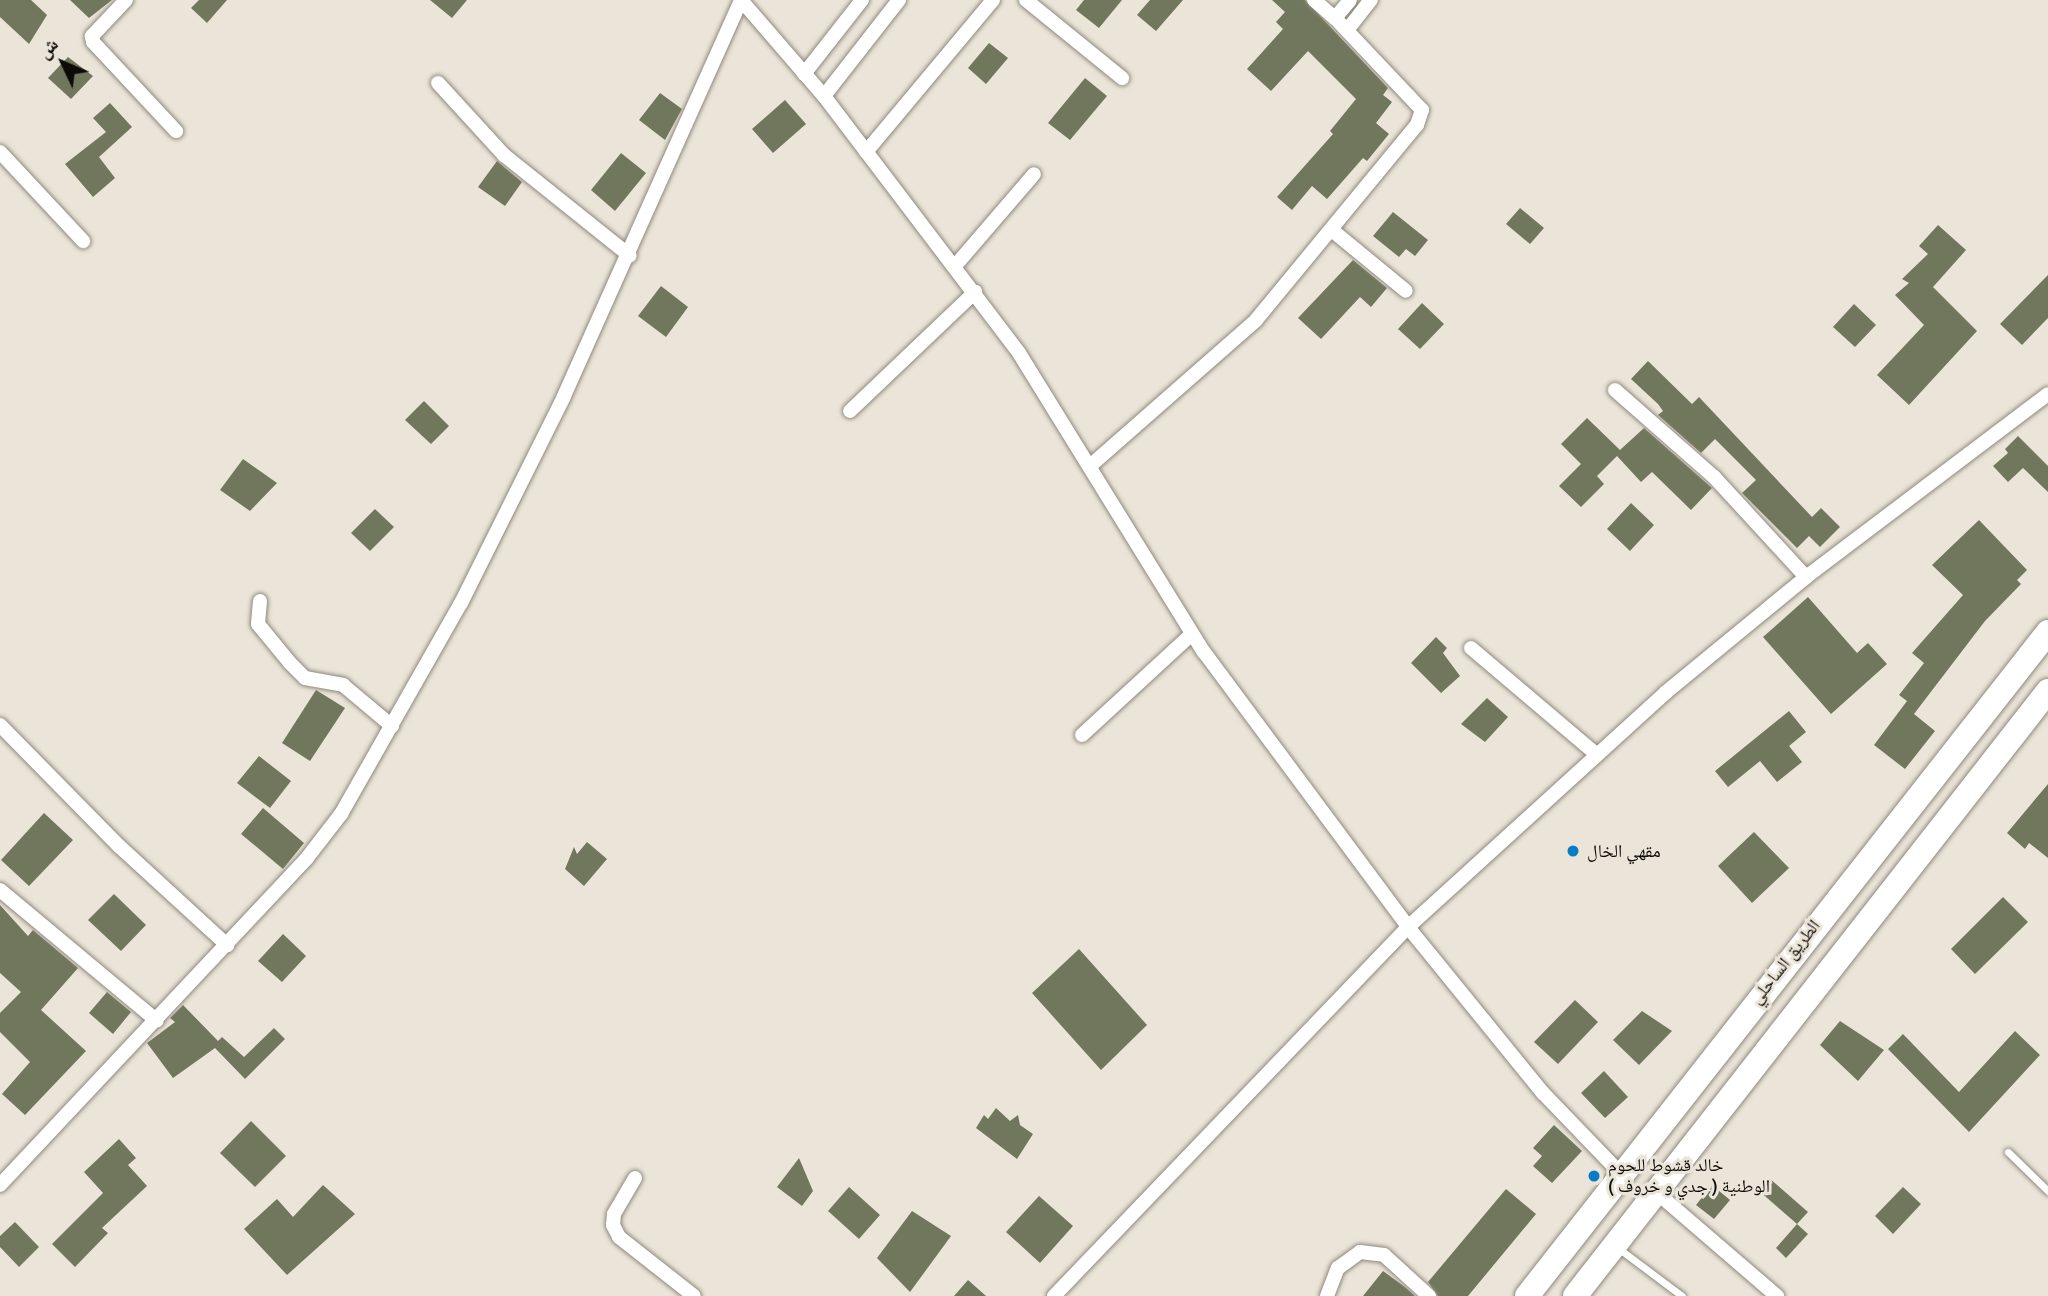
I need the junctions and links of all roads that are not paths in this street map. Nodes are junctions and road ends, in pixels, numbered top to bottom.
1 (126, 0) edge
2 (741, 0) edge
3 (862, 0) edge
4 (899, 0) edge
5 (993, 0) edge
6 (1026, 0) edge
7 (1314, 0) edge
8 (1350, 0) edge
9 (1371, 0) edge
10 (1335, 18) junction
11 (1348, 29) junction
12 (804, 74) junction
13 (1122, 78) dead end
14 (438, 83) dead end
15 (824, 96) junction
16 (176, 131) dead end
17 (0, 152) edge
18 (866, 152) junction
19 (1034, 174) dead end
20 (1333, 231) junction
21 (83, 241) dead end
22 (630, 256) junction
23 (955, 266) junction
24 (1406, 291) dead end
25 (975, 292) junction
26 (1615, 390) dead end
27 (2048, 394) edge
28 (850, 411) dead end
29 (1090, 466) junction
30 (1806, 577) junction
31 (260, 601) dead end
32 (2048, 632) edge
33 (1192, 634) junction
34 (1471, 648) dead end
35 (2048, 691) edge
36 (0, 725) edge
37 (392, 726) junction
38 (1082, 734) dead end
39 (1597, 755) junction
40 (0, 890) edge
41 (1408, 927) junction
42 (227, 945) junction
43 (157, 1021) junction
44 (2008, 1152) dead end
45 (1622, 1175) junction
46 (635, 1178) dead end
47 (0, 1185) edge
48 (2048, 1191) edge
49 (1656, 1192) junction
50 (1615, 1246) junction
51 (694, 1296) edge
52 (1054, 1296) edge
53 (1327, 1296) edge
54 (1429, 1296) edge
55 (1527, 1296) edge
56 (1575, 1296) edge
57 (1682, 1296) edge
58 (1777, 1296) edge

1 - 16 street
2 - 12 street
2 - 22 street
3 - 12 street
4 - 15 street
5 - 18 street
6 - 13 street
7 - 10 street
8 - 10 street
9 - 11 street
10 - 11 street
11 - 20 street
12 - 15 street
14 - 22 street
15 - 18 street
17 - 21 street
18 - 23 street
19 - 23 street
20 - 24 street
20 - 29 street
22 - 37 street
23 - 25 street
25 - 28 street
25 - 29 street
26 - 30 street
27 - 30 street
29 - 33 street
30 - 39 street
31 - 37 street
32 - 45 highway, الطريق الساحلي
33 - 38 street
33 - 41 street
34 - 39 street
35 - 49 highway
36 - 42 street
37 - 42 street
39 - 41 street
40 - 43 street
41 - 45 street
41 - 52 street
42 - 43 street
43 - 47 street
44 - 48 lane
45 - 55 highway, الطريق الساحلي
46 - 51 street
49 - 50 highway
49 - 58 street
50 - 56 highway
50 - 57 lane
53 - 54 street

